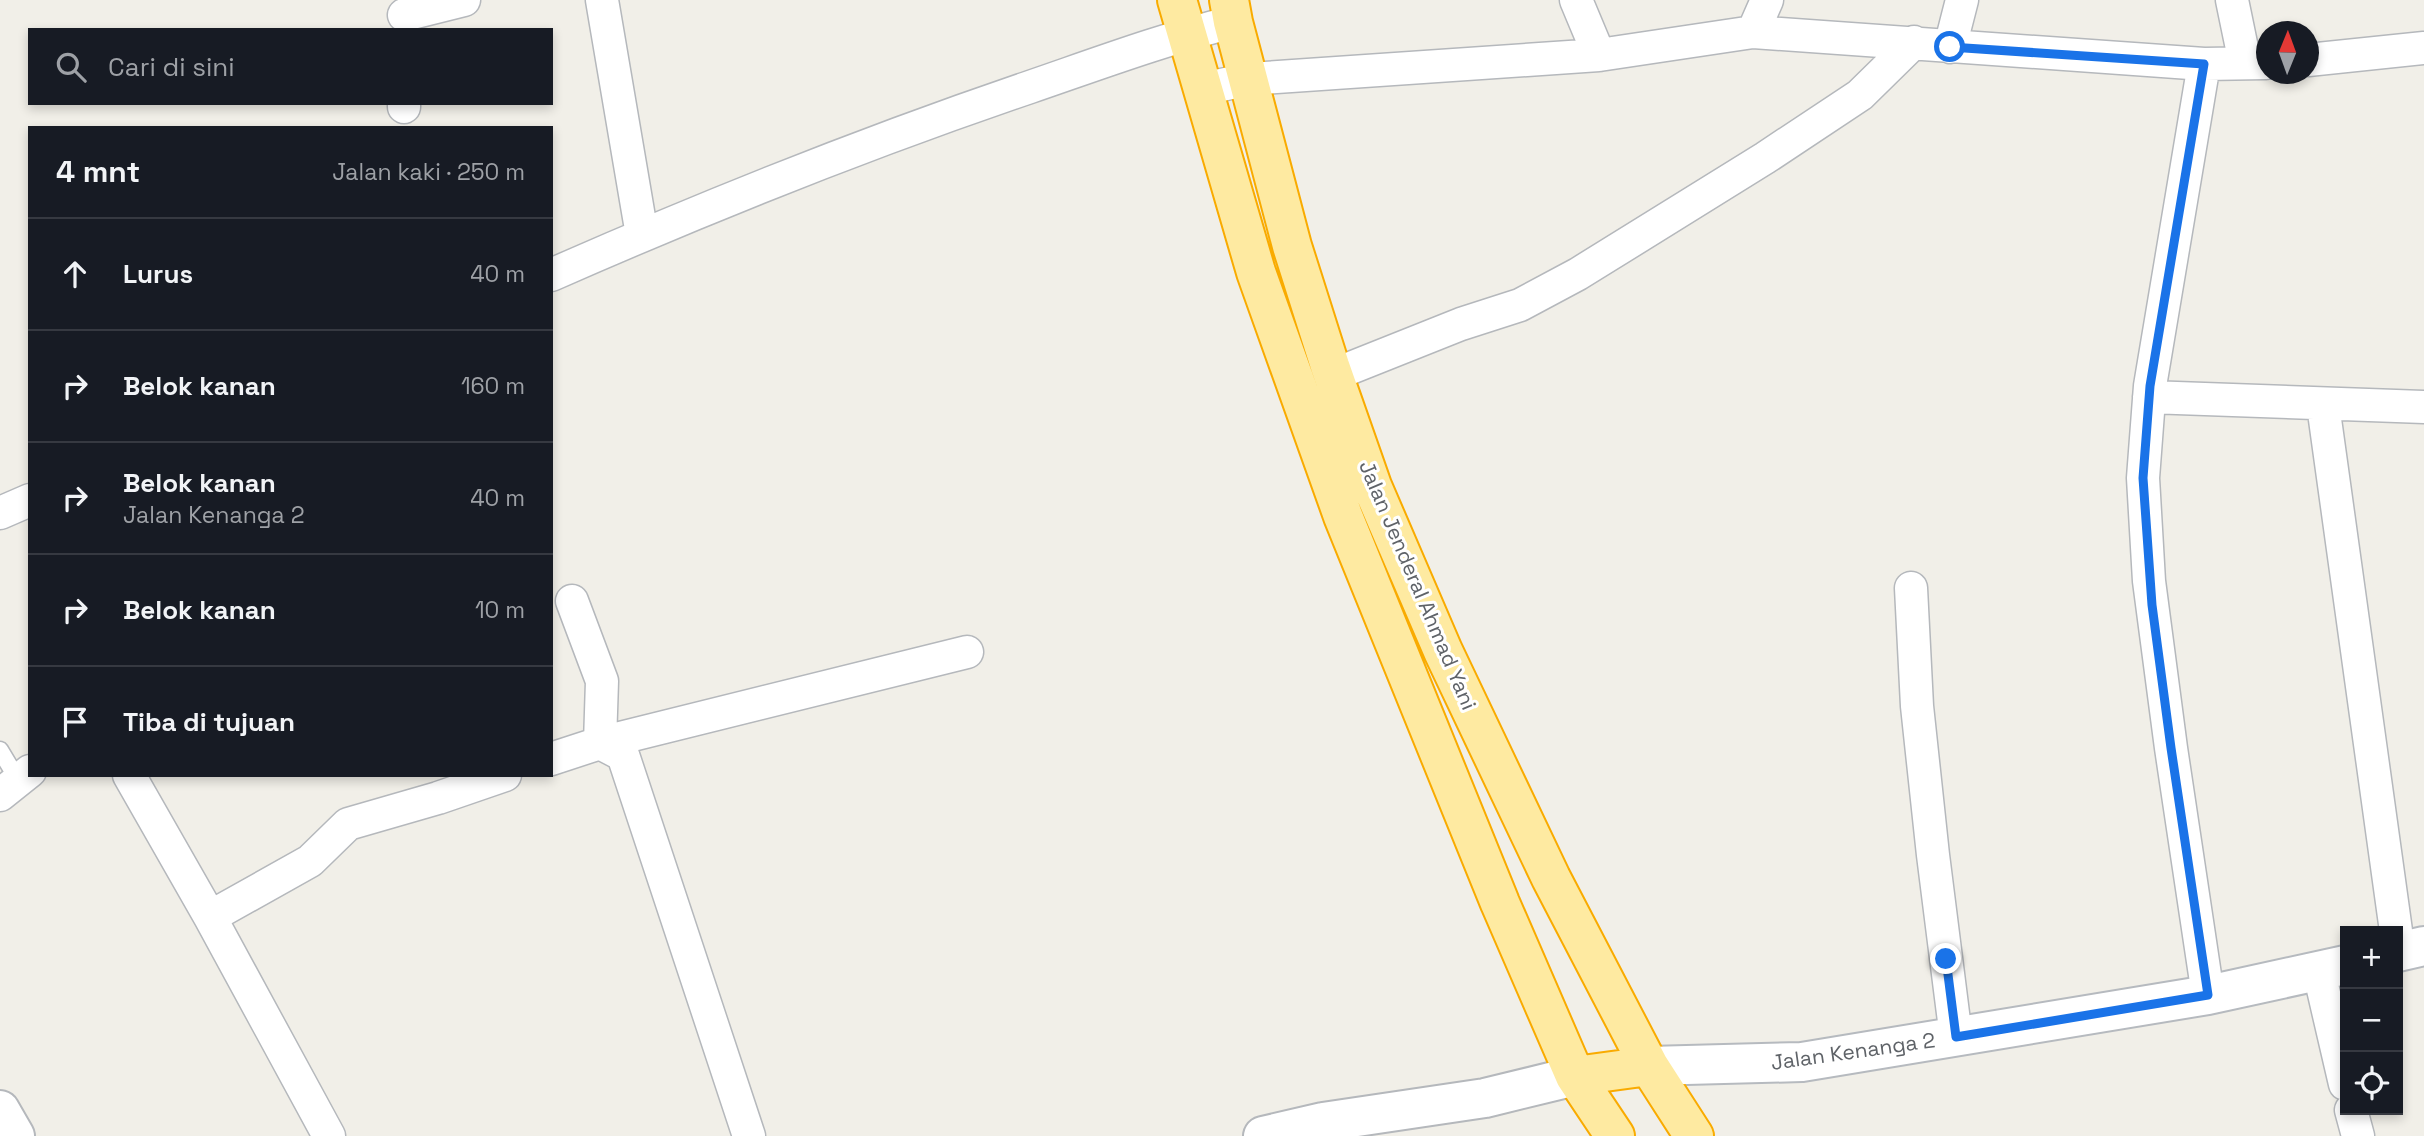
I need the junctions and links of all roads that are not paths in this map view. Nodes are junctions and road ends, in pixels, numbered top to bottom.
1 (464, 0) edge
2 (602, 0) edge
3 (1576, 0) edge
4 (1767, 0) edge
5 (1962, 0) edge
6 (2232, 0) edge
7 (1231, 11) edge
8 (404, 15) edge
9 (1181, 17) edge
10 (1754, 32) junction
11 (1914, 42) junction
12 (1950, 47) junction
13 (2424, 48) edge
14 (1599, 55) junction
15 (2319, 59) edge
16 (2256, 63) edge
17 (2204, 64) junction
18 (1249, 79) junction
19 (1203, 89) junction
20 (642, 235) junction
21 (553, 274) edge
22 (1333, 375) junction
23 (2149, 397) junction
24 (2323, 405) junction
25 (2424, 407) edge
26 (28, 501) edge
27 (0, 513) edge
28 (1910, 588) dead end
29 (572, 601) dead end
30 (967, 652) dead end
31 (600, 743) junction
32 (0, 750) edge
33 (553, 759) edge
34 (130, 777) edge
35 (499, 777) edge
36 (16, 782) edge
37 (210, 917) junction
38 (2395, 926) edge
39 (2424, 946) edge
40 (2403, 949) edge
41 (2332, 968) edge
42 (2208, 995) junction
43 (1956, 1037) junction
44 (2341, 1052) edge
45 (1649, 1066) junction
46 (1575, 1076) junction
47 (0, 1110) edge
48 (2352, 1115) edge
49 (15, 1136) edge
50 (329, 1136) edge
51 (748, 1136) edge
52 (1263, 1136) edge
53 (1615, 1136) edge
54 (1694, 1136) edge
55 (2358, 1136) edge

1 - 8 street
2 - 20 street
3 - 14 street
4 - 10 street
5 - 12 street
6 - 16 street
7 - 9 street
7 - 18 highway, Jalan Jenderal Ahmad Yani
9 - 19 highway, Jalan Jenderal Ahmad Yani
9 - 20 street
10 - 11 street
10 - 14 street
11 - 12 street
11 - 22 street
12 - 17 street
13 - 15 street
14 - 18 street
16 - 17 street
17 - 23 street
18 - 19 street
18 - 22 highway, Jalan Jenderal Ahmad Yani
19 - 46 highway, Jalan Jenderal Ahmad Yani
20 - 21 street
22 - 45 highway, Jalan Jenderal Ahmad Yani
23 - 24 street
23 - 42 street
24 - 25 street
24 - 38 street
26 - 27 street
28 - 43 street
29 - 31 street
30 - 31 street
31 - 33 street
31 - 51 street
32 - 36 lane
34 - 37 street
35 - 37 street
37 - 50 street
39 - 40 main road
41 - 42 main road, Jalan Kenanga 2
41 - 44 street
42 - 43 main road, Jalan Kenanga 2
43 - 45 main road, Jalan Kenanga 2
45 - 46 highway
45 - 54 highway, Jalan Jenderal Ahmad Yani
46 - 52 main road
46 - 53 highway, Jalan Jenderal Ahmad Yani
47 - 49 main road
48 - 55 street

